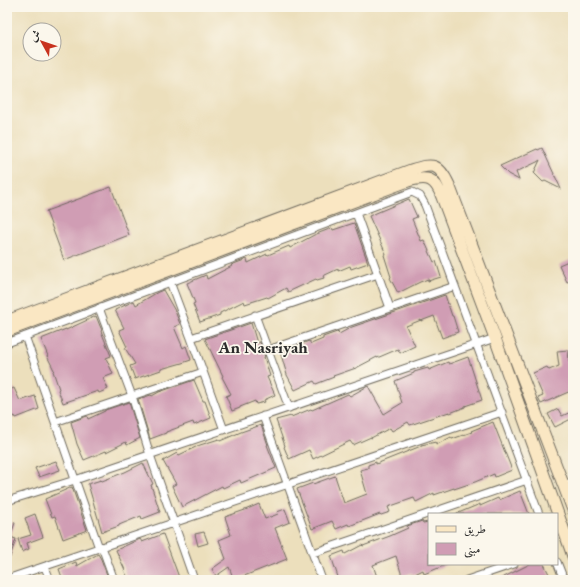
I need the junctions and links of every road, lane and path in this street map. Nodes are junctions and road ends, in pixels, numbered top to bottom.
1 (356, 213) junction
2 (378, 274) junction
3 (170, 282) junction
4 (455, 286) junction
5 (99, 308) junction
6 (390, 308) junction
7 (255, 315) junction
8 (7, 321) edge
9 (7, 331) edge
10 (25, 336) junction
11 (191, 338) junction
12 (495, 338) junction
13 (7, 343) edge
14 (476, 344) junction
15 (268, 350) junction
16 (203, 372) junction
17 (132, 396) junction
18 (289, 408) junction
19 (502, 412) junction
20 (263, 416) junction
21 (55, 422) junction
22 (224, 430) junction
23 (150, 455) junction
24 (75, 480) junction
25 (527, 480) junction
26 (568, 481) edge
27 (288, 484) junction
28 (7, 501) edge
29 (573, 510) edge
30 (430, 513) edge
31 (539, 513) edge
32 (558, 513) edge
33 (428, 514) edge
34 (558, 514) edge
35 (174, 523) junction
36 (101, 548) junction
37 (313, 553) junction
38 (573, 556) edge
39 (511, 565) edge
40 (558, 565) edge
41 (45, 567) junction
42 (7, 579) edge
43 (50, 580) edge
44 (114, 580) edge
45 (194, 580) edge
46 (322, 580) edge
47 (467, 580) edge
48 (564, 580) edge

1 - 2 street
1 - 3 street
1 - 4 street
2 - 6 street
2 - 7 street
3 - 5 street
3 - 11 street
4 - 6 street
4 - 14 street
5 - 10 street
5 - 17 street
6 - 15 street
7 - 11 street
7 - 15 street
8 - 26 street
9 - 12 street
10 - 13 street
10 - 21 street
11 - 16 street
12 - 14 street
12 - 32 street
14 - 18 street
14 - 19 street
15 - 18 street
16 - 17 street
16 - 22 street
17 - 21 street
17 - 23 street
18 - 20 street
19 - 25 street
19 - 27 street
20 - 22 street
20 - 27 street
21 - 24 street
22 - 23 street
23 - 24 street
23 - 35 street
24 - 28 street
24 - 36 street
25 - 30 street
25 - 31 street
26 - 29 street
27 - 35 street
27 - 37 street
33 - 37 street
34 - 38 street
35 - 36 street
35 - 45 street
36 - 41 street
36 - 44 street
37 - 46 street
39 - 47 street
40 - 48 street
41 - 42 street
41 - 43 street

